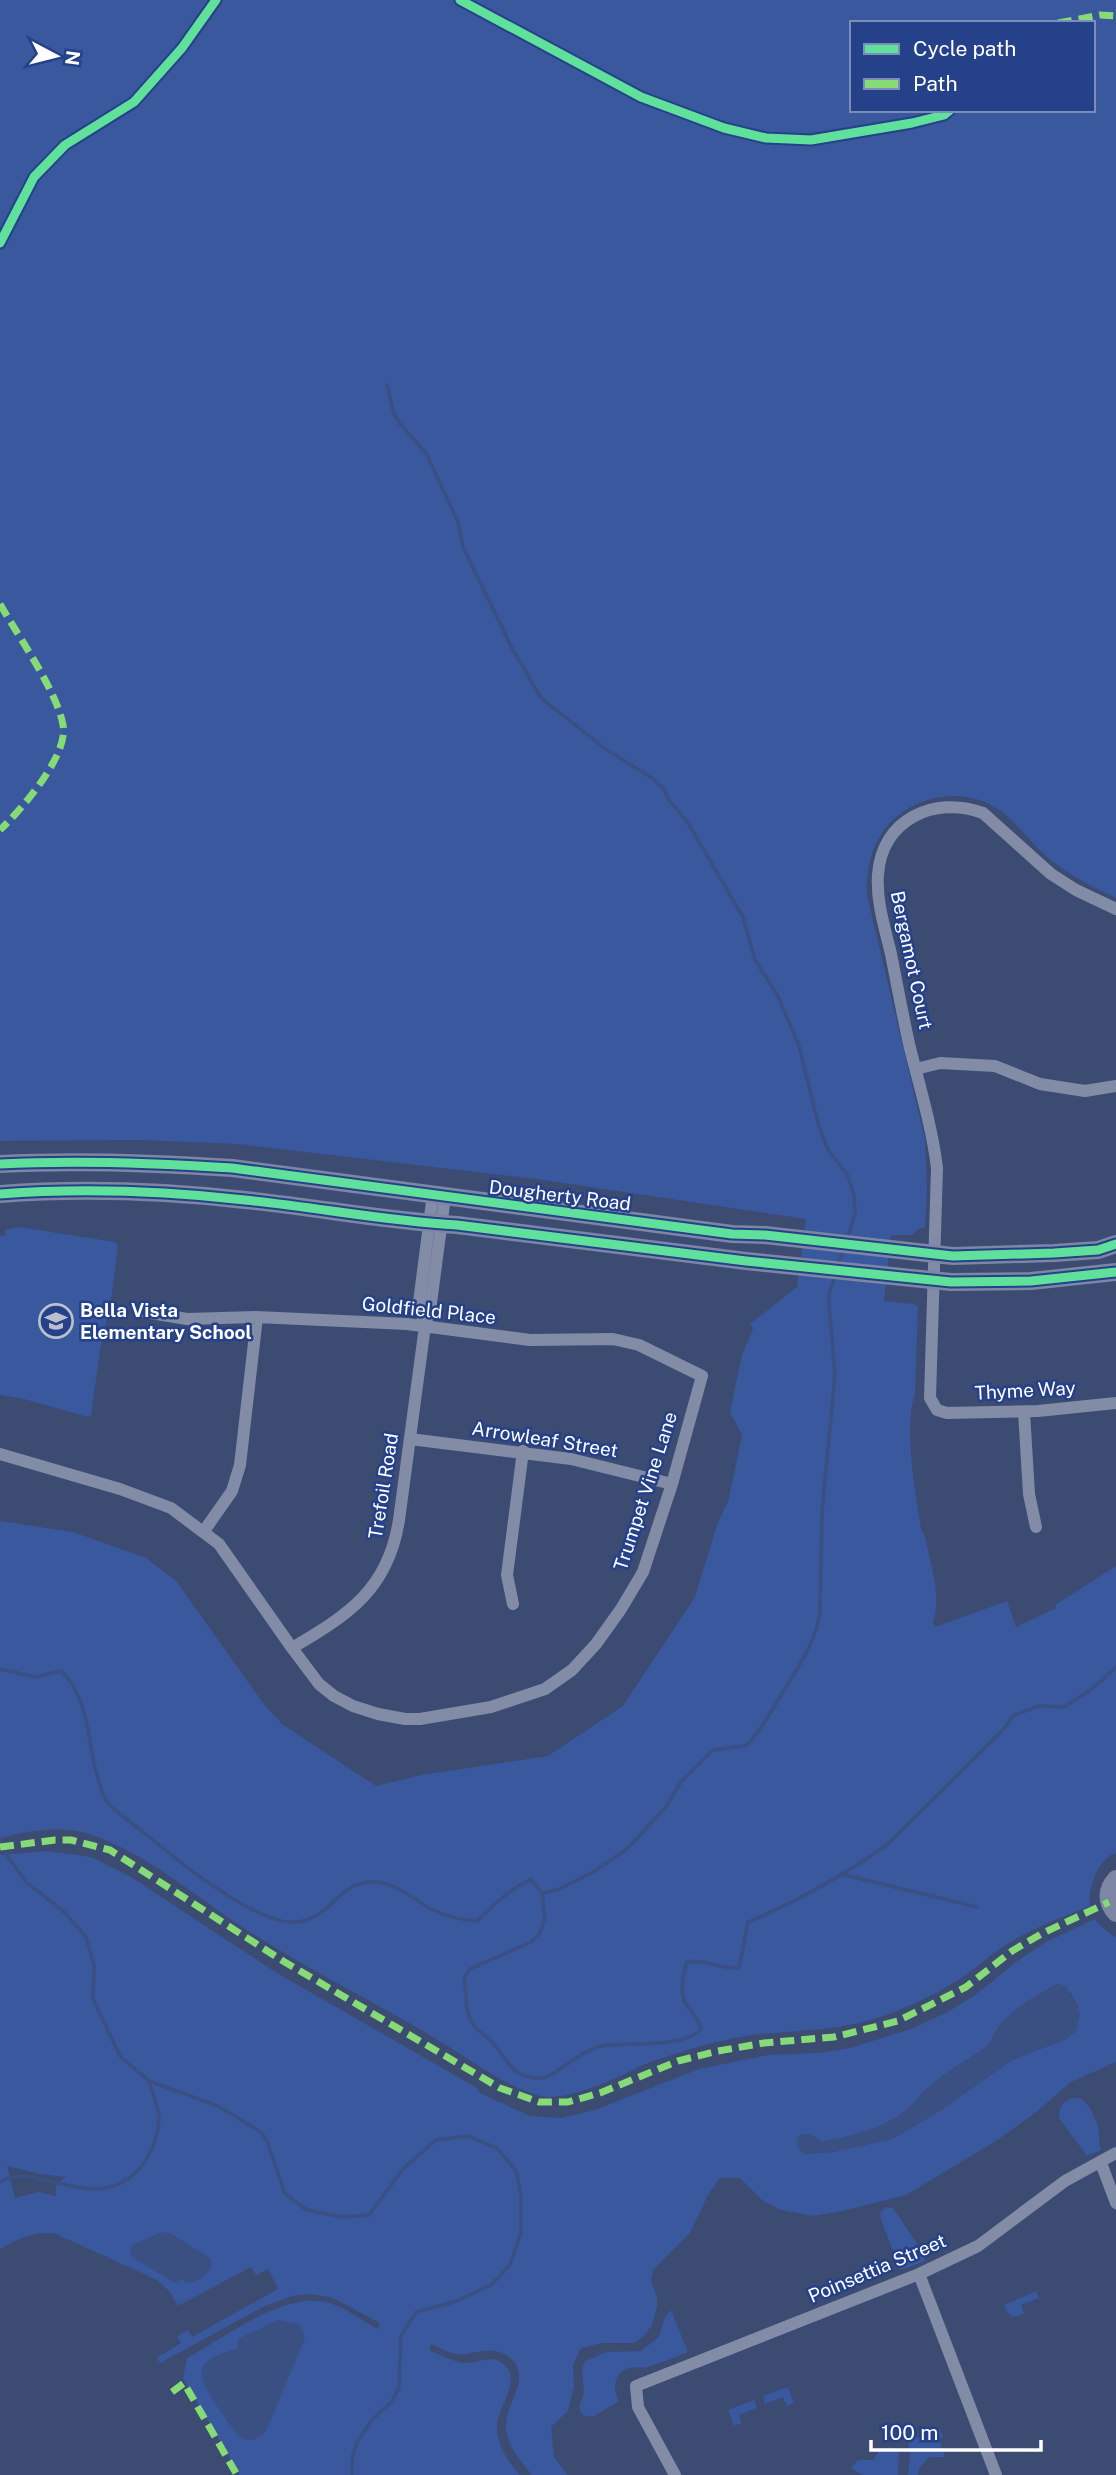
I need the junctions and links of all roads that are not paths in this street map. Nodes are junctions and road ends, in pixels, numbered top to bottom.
1 (1116, 909) edge
2 (916, 1069) junction
3 (1116, 1086) edge
4 (0, 1164) edge
5 (0, 1194) edge
6 (439, 1196) junction
7 (435, 1224) junction
8 (1116, 1244) edge
9 (934, 1253) junction
10 (1116, 1272) edge
11 (934, 1280) junction
12 (145, 1312) dead end
13 (257, 1317) junction
14 (425, 1326) junction
15 (702, 1376) joint
16 (1116, 1403) edge
17 (937, 1410) joint
18 (1024, 1412) junction
19 (410, 1439) junction
20 (523, 1451) junction
21 (0, 1454) edge
22 (672, 1484) junction
23 (1036, 1527) dead end
24 (204, 1531) junction
25 (513, 1604) dead end
26 (292, 1648) junction
27 (1116, 1879) edge
28 (1116, 1913) edge
29 (1116, 2154) edge
30 (1101, 2163) junction
31 (1116, 2203) edge
32 (919, 2274) junction
33 (676, 2475) edge
34 (996, 2475) edge

1 - 2 street, Bergamot Court
2 - 3 street
2 - 9 street, Bergamot Court
4 - 6 main road, Dougherty Road
5 - 7 main road
6 - 7 street, Trefoil Road
6 - 9 main road, Dougherty Road
7 - 11 main road
7 - 14 street, Trefoil Road
8 - 9 main road, Dougherty Road
9 - 11 street, Bergamot Court
10 - 11 main road
11 - 17 street, Bergamot Court
12 - 13 street, Goldfield Place
13 - 14 street, Goldfield Place
13 - 24 street
14 - 15 street, Goldfield Place
14 - 19 street, Trefoil Road
15 - 22 street, Trumpet Vine Lane
16 - 18 street, Thyme Way
17 - 18 street, Thyme Way
18 - 23 street
19 - 20 street, Arrowleaf Street
19 - 26 street, Trefoil Road
20 - 22 street, Arrowleaf Street
20 - 25 street
21 - 24 street, Trumpet Vine Lane
22 - 26 street, Trumpet Vine Lane
24 - 26 street, Trumpet Vine Lane
27 - 28 main road
29 - 30 street, Poinsettia Street
30 - 31 street
30 - 32 street, Poinsettia Street
32 - 33 street, Poinsettia Street
32 - 34 street

